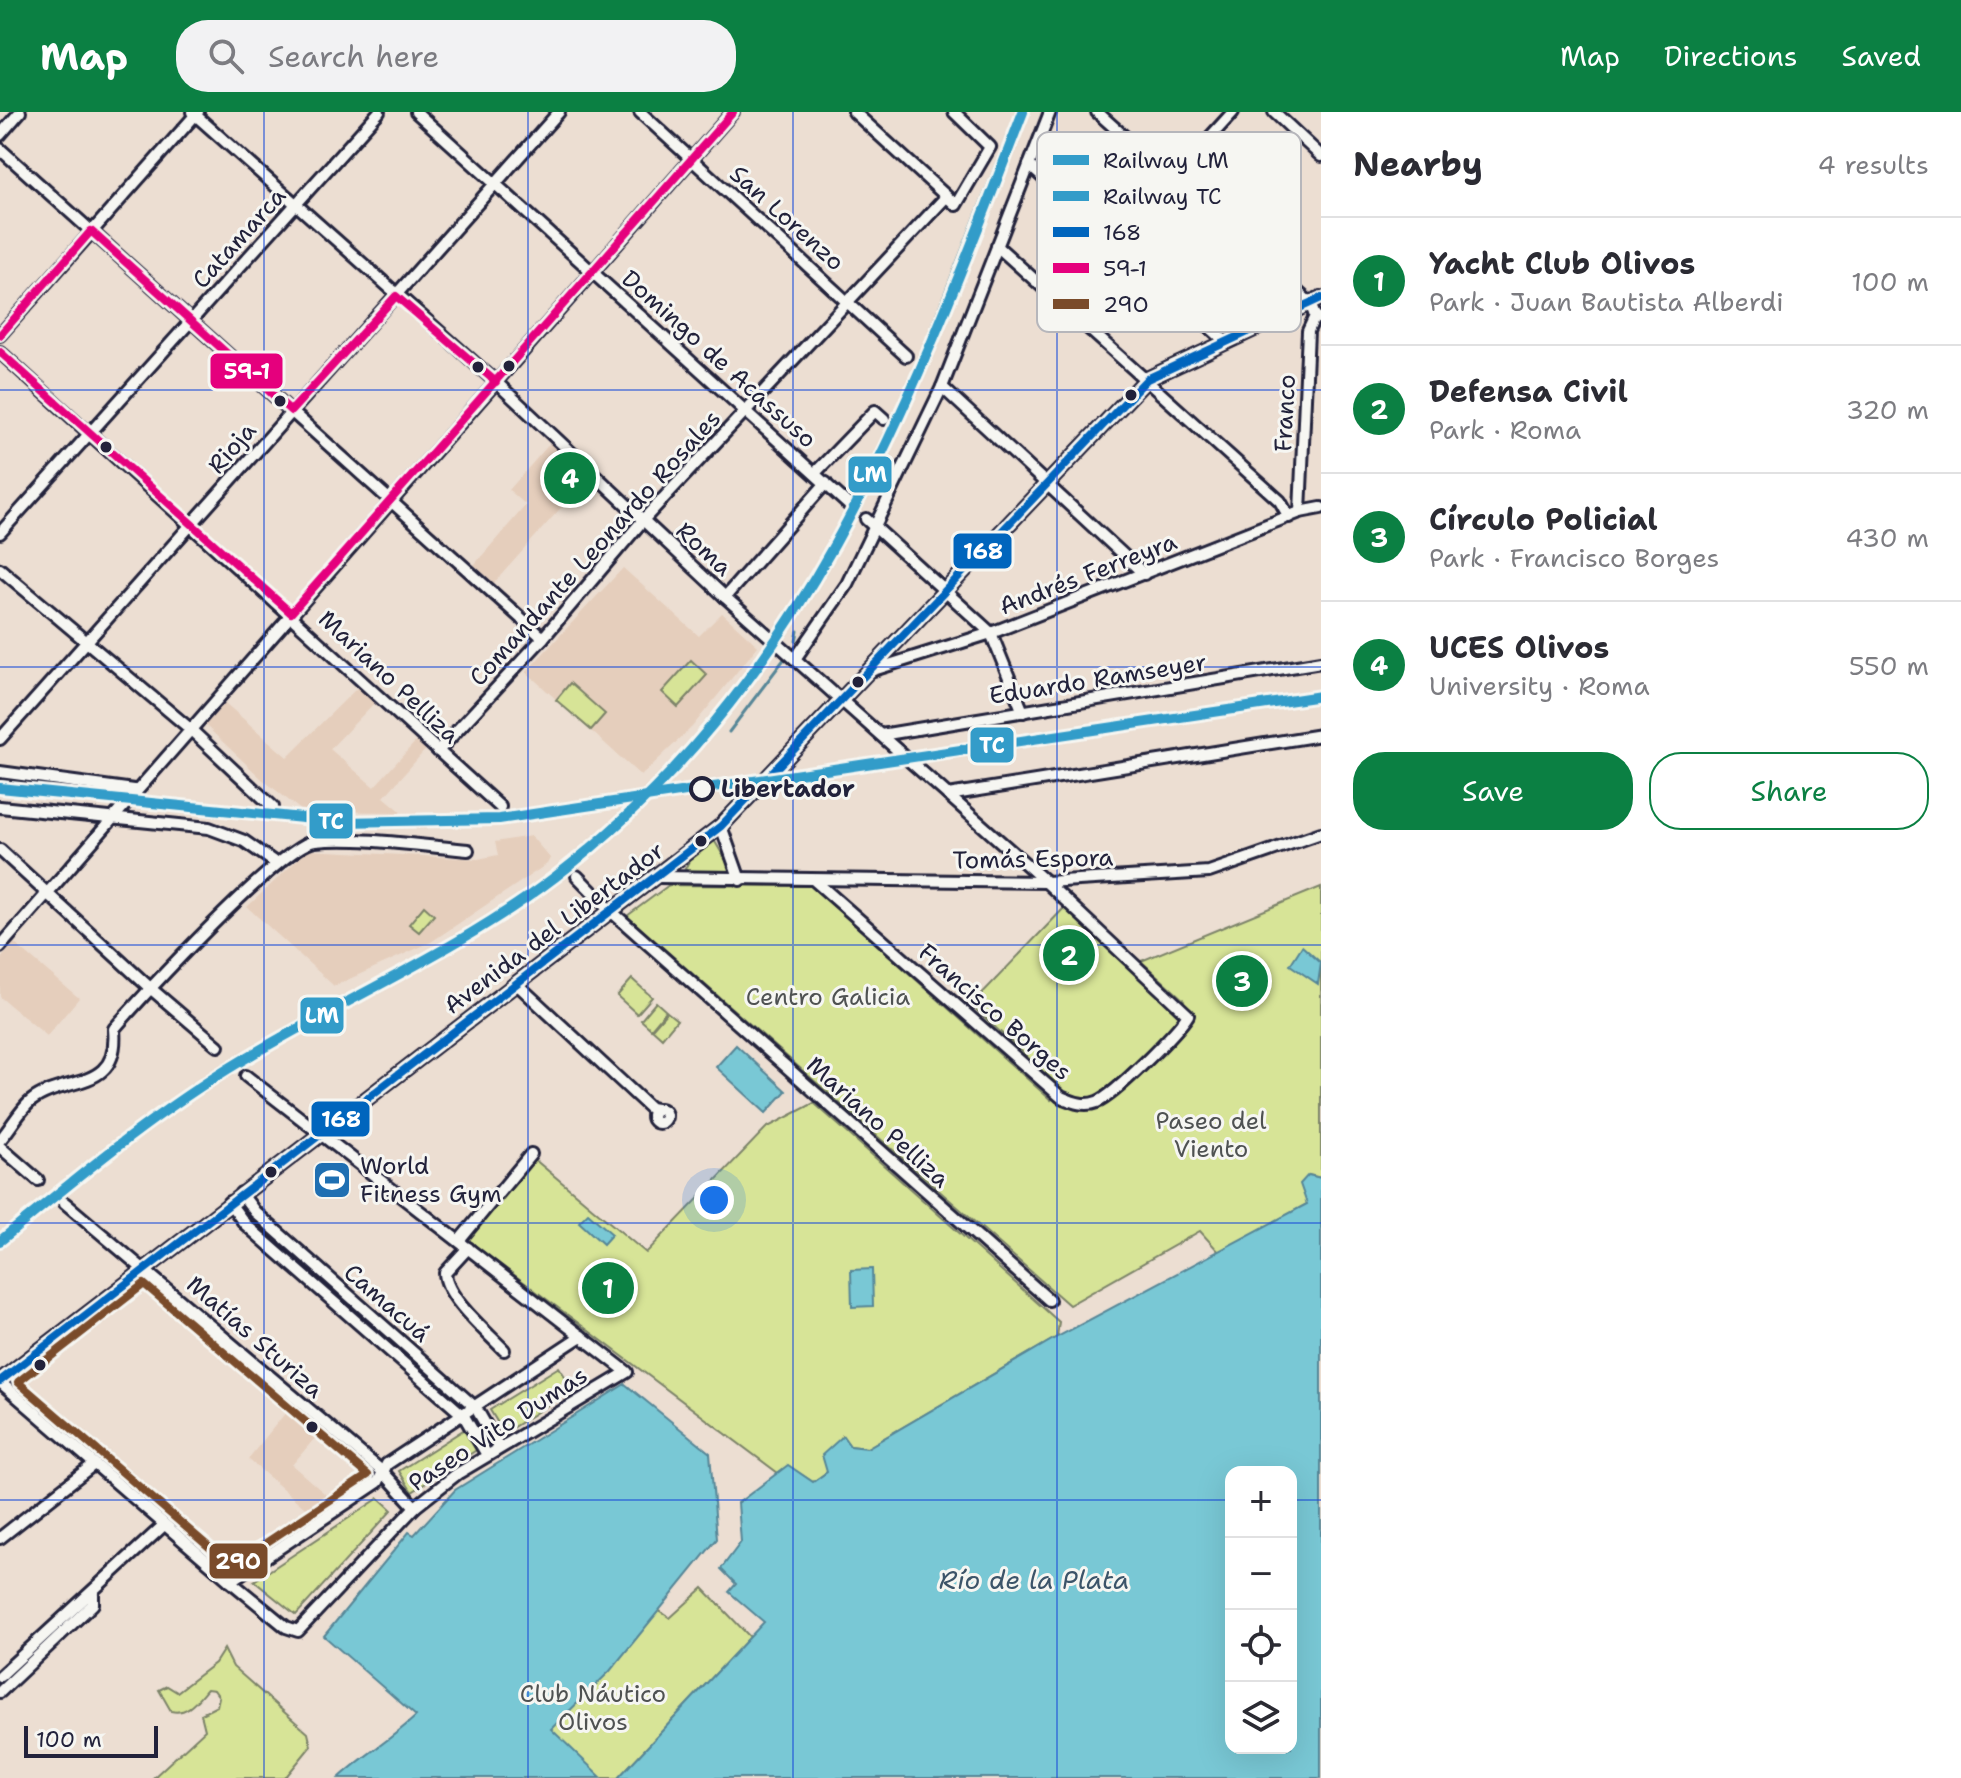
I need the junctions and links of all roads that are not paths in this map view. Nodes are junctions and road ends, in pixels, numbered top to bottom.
1 (20, 112) edge
2 (379, 112) edge
3 (416, 112) edge
4 (559, 112) edge
5 (640, 112) edge
6 (733, 112) edge
7 (854, 112) edge
8 (954, 112) edge
9 (1050, 112) edge
10 (1097, 112) edge
11 (1233, 112) edge
12 (1274, 112) edge
13 (195, 113) edge
14 (1042, 132) edge
15 (1119, 132) edge
16 (1215, 132) edge
17 (1295, 132) edge
18 (0, 135) edge
19 (1301, 137) edge
20 (1037, 145) edge
21 (0, 149) edge
22 (1321, 156) edge
23 (691, 159) junction
24 (1029, 165) junction
25 (1037, 172) edge
26 (496, 184) junction
27 (946, 197) junction
28 (295, 205) junction
29 (91, 231) junction
30 (997, 246) junction
31 (593, 271) junction
32 (1037, 281) edge
33 (1301, 295) edge
34 (396, 296) junction
35 (847, 299) junction
36 (1317, 309) edge
37 (191, 322) junction
38 (1094, 332) edge
39 (1215, 332) edge
40 (1251, 332) edge
41 (0, 335) edge
42 (1225, 341) junction
43 (0, 352) edge
44 (906, 356) dead end
45 (1147, 379) junction
46 (496, 382) junction
47 (942, 387) junction
48 (291, 411) junction
49 (747, 411) junction
50 (884, 419) dead end
51 (91, 434) junction
52 (815, 473) junction
53 (826, 483) junction
54 (1049, 483) junction
55 (391, 501) junction
56 (852, 508) dead end
57 (1321, 508) edge
58 (1300, 512) junction
59 (1289, 517) junction
60 (644, 519) junction
61 (192, 525) junction
62 (870, 526) junction
63 (0, 533) edge
64 (0, 569) edge
65 (1144, 574) junction
66 (944, 591) junction
67 (725, 597) junction
68 (291, 613) junction
69 (991, 633) junction
70 (543, 638) junction
71 (85, 644) junction
72 (795, 659) junction
73 (1321, 662) edge
74 (868, 672) junction
75 (842, 700) junction
76 (1023, 712) junction
77 (189, 728) junction
78 (881, 735) junction
79 (1321, 735) edge
80 (0, 739) edge
81 (438, 751) junction
82 (0, 772) edge
83 (134, 790) junction
84 (948, 795) junction
85 (0, 807) edge
86 (273, 807) dead end
87 (500, 807) dead end
88 (111, 819) junction
89 (721, 826) junction
90 (1321, 833) edge
91 (0, 850) edge
92 (468, 850) dead end
93 (277, 864) junction
94 (577, 876) dead end
95 (659, 877) junction
96 (740, 880) junction
97 (814, 880) junction
98 (1046, 882) junction
99 (47, 894) junction
100 (612, 912) junction
101 (0, 947) edge
102 (518, 985) junction
103 (149, 987) junction
104 (1188, 1015) joint
105 (218, 1046) dead end
106 (246, 1076) dead end
107 (653, 1111) dead end
108 (320, 1132) junction
109 (0, 1140) edge
110 (0, 1147) edge
111 (531, 1154) dead end
112 (5, 1158) edge
113 (38, 1180) dead end
114 (241, 1193) junction
115 (229, 1202) junction
116 (65, 1203) dead end
117 (464, 1245) junction
118 (302, 1254) junction
119 (292, 1264) junction
120 (144, 1268) junction
121 (1049, 1300) dead end
122 (581, 1336) junction
123 (407, 1347) junction
124 (504, 1350) dead end
125 (398, 1357) junction
126 (0, 1381) edge
127 (476, 1408) junction
128 (464, 1416) junction
129 (499, 1448) junction
130 (487, 1455) junction
131 (94, 1464) junction
132 (383, 1472) junction
133 (415, 1507) junction
134 (164, 1525) junction
135 (0, 1538) edge
136 (230, 1581) junction
137 (93, 1594) junction
138 (0, 1676) edge
139 (0, 1692) edge

1 - 18 street
2 - 28 street, Catamarca
3 - 26 street, Domingo de Acassuso
4 - 26 street, Rioja
5 - 23 street, San Lorenzo
6 - 23 street
7 - 27 street
8 - 27 street
9 - 14 street
10 - 15 street
11 - 16 street
12 - 17 street
13 - 28 street, Roma
13 - 29 street
19 - 22 street
20 - 24 street
21 - 29 street
23 - 31 street
23 - 35 street, San Lorenzo
24 - 25 street
24 - 30 street
26 - 31 street, Domingo de Acassuso
26 - 34 street, Rioja
27 - 35 street, Comandante Leonardo Rosales
28 - 34 street, Roma
28 - 37 street, Catamarca
29 - 37 street
29 - 41 street
30 - 32 street
30 - 47 street
31 - 46 street
31 - 49 street, Domingo de Acassuso
33 - 36 street
34 - 46 street, Roma
34 - 48 street, Rioja
35 - 44 street, San Lorenzo
35 - 49 street, Comandante Leonardo Rosales
36 - 58 street, Franco
37 - 48 street
37 - 51 street, Catamarca
38 - 45 street
39 - 42 street
40 - 42 main road, Avenida del Libertador
42 - 45 main road, Avenida del Libertador
43 - 51 street, Mariano Pelliza
45 - 54 main road, Avenida del Libertador
45 - 59 street
46 - 55 street
46 - 60 street, Roma
47 - 54 street
47 - 62 street
48 - 55 street
48 - 61 street, Rioja
49 - 52 street, Domingo de Acassuso
49 - 60 street, Comandante Leonardo Rosales
50 - 52 street
51 - 61 street, Mariano Pelliza
51 - 63 street, Catamarca
52 - 53 street, Domingo de Acassuso
53 - 56 street, Domingo de Acassuso
53 - 67 street
54 - 65 street
54 - 66 main road, Avenida del Libertador
55 - 68 street
55 - 70 street
57 - 58 street, Andrés Ferreyra
58 - 59 street, Andrés Ferreyra
59 - 65 street, Andrés Ferreyra
60 - 67 street, Roma
60 - 70 street, Comandante Leonardo Rosales
61 - 68 street, Mariano Pelliza
61 - 71 street, Rioja
62 - 66 street
62 - 72 street
64 - 71 street
65 - 69 street, Andrés Ferreyra
66 - 69 street
66 - 74 main road, Avenida del Libertador
67 - 72 street, Roma
68 - 77 street
68 - 81 street, Mariano Pelliza
69 - 74 street, Andrés Ferreyra
69 - 76 street
70 - 81 street, Comandante Leonardo Rosales
71 - 77 street
71 - 80 street, Rioja
72 - 75 street, Roma
73 - 76 street, Eduardo Ramseyer
74 - 75 main road, Avenida del Libertador
75 - 78 street, Roma
75 - 89 main road, Avenida del Libertador
76 - 78 street, Eduardo Ramseyer
77 - 83 street
77 - 86 street
78 - 84 street, Roma
79 - 84 street
81 - 87 street, Mariano Pelliza
82 - 83 street
83 - 88 street
84 - 98 street, Roma
85 - 88 street
88 - 93 street
88 - 99 street
89 - 95 main road, Avenida del Libertador
89 - 96 street
90 - 98 street, Tomás Espora
91 - 99 street
92 - 93 street
93 - 103 street
94 - 100 street, Mariano Pelliza
95 - 96 street, Tomás Espora
95 - 100 main road, Avenida del Libertador
96 - 97 street, Tomás Espora
97 - 98 street, Tomás Espora
97 - 104 street, Francisco Borges
98 - 104 street, Roma
99 - 101 street
99 - 103 street
100 - 102 main road, Avenida del Libertador
100 - 121 street, Mariano Pelliza
102 - 107 street
102 - 108 main road, Avenida del Libertador
103 - 105 street
103 - 109 street
106 - 108 street
108 - 114 main road, Avenida del Libertador
108 - 117 street
110 - 112 street
111 - 117 street
112 - 113 street
114 - 115 main road, Avenida del Libertador
114 - 118 street, Camacuá
115 - 119 street, Camacuá
115 - 120 main road, Avenida del Libertador
116 - 120 street, Matías Sturiza
117 - 122 street
117 - 124 street
118 - 119 street
118 - 123 street, Camacuá
119 - 125 street, Camacuá
120 - 126 main road, Avenida del Libertador
120 - 132 street, Matías Sturiza
122 - 127 street
122 - 129 street, Paseo Vito Dumas
123 - 125 street
123 - 127 street, Camacuá
125 - 128 street, Camacuá
126 - 131 street
127 - 128 street
127 - 129 street, Camacuá
128 - 130 street, Camacuá
128 - 132 street
129 - 130 street, Paseo Vito Dumas
130 - 133 street, Paseo Vito Dumas
131 - 134 street
131 - 135 street
132 - 133 street, Matías Sturiza
132 - 136 street
133 - 136 street, Paseo Vito Dumas
134 - 136 street
134 - 137 street
137 - 138 street
137 - 139 street

